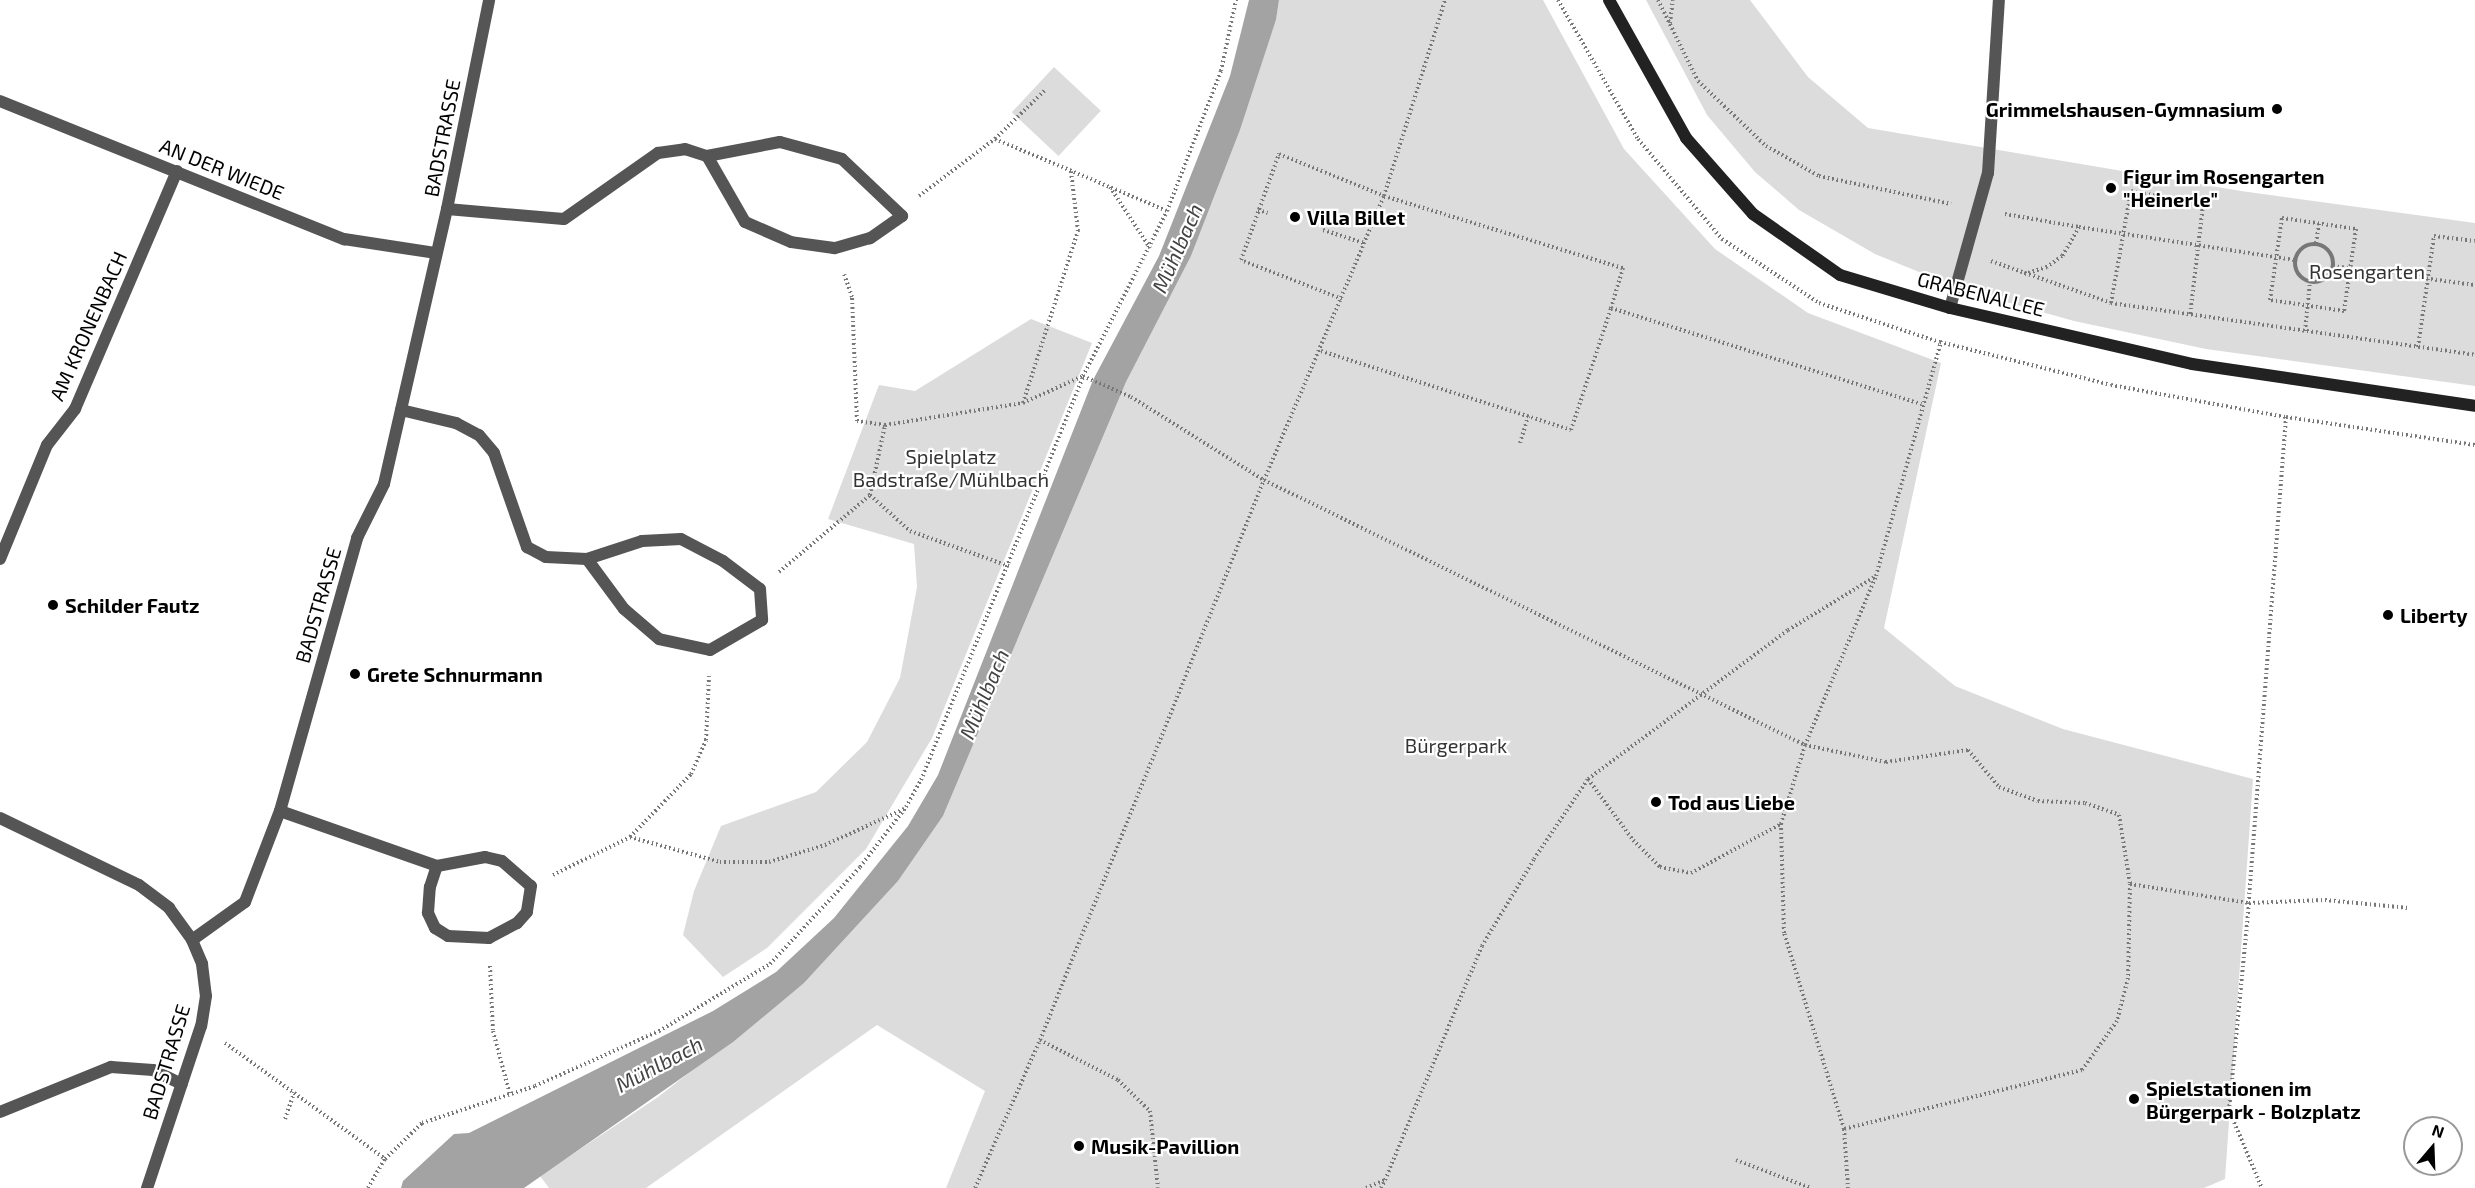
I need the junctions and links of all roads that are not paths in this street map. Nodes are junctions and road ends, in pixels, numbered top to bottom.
1 (489, 0) edge
2 (1609, 0) edge
3 (1999, 0) edge
4 (0, 101) edge
5 (708, 156) junction
6 (177, 171) junction
7 (447, 209) junction
8 (435, 253) junction
9 (1950, 308) junction
10 (2475, 406) edge
11 (401, 410) junction
12 (0, 559) edge
13 (587, 559) junction
14 (280, 811) junction
15 (0, 818) edge
16 (436, 866) junction
17 (192, 940) junction
18 (182, 1084) junction
19 (0, 1112) edge
20 (147, 1188) edge

1 - 7 street, BADSTRASSE
2 - 9 main road, GRABENALLEE
3 - 9 street
4 - 6 street, AN DER WIEDE
5 - 5 street
5 - 7 street
6 - 8 street, AN DER WIEDE
6 - 12 street, AM KRONENBACH
7 - 8 street, BADSTRASSE
8 - 11 street, BADSTRASSE
9 - 10 main road, GRABENALLEE
11 - 13 street
11 - 14 street, BADSTRASSE
13 - 13 street
14 - 16 street
14 - 17 street, BADSTRASSE
15 - 17 street
16 - 16 street
17 - 18 street, BADSTRASSE
18 - 19 street
18 - 20 street, BADSTRASSE

